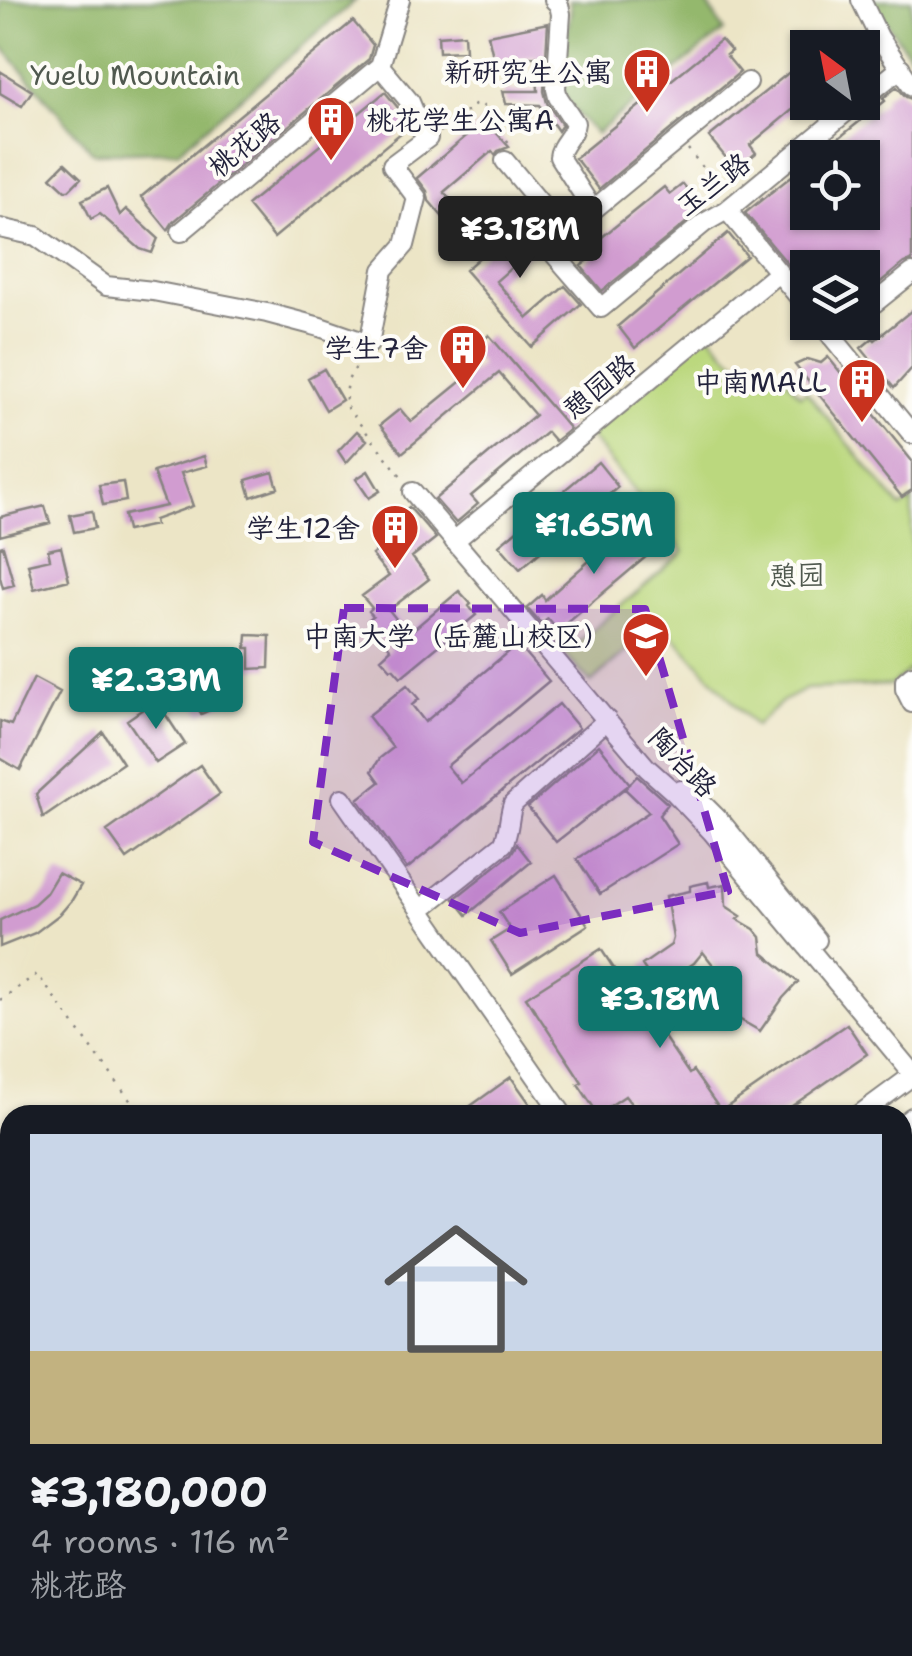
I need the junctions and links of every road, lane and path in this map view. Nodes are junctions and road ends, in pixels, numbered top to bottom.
1 (400, 0) edge
2 (554, 0) edge
3 (861, 0) edge
4 (380, 66) junction
5 (900, 68) junction
6 (748, 82) dead end
7 (880, 84) edge
8 (912, 86) edge
9 (837, 120) edge
10 (426, 134) junction
11 (679, 139) junction
12 (509, 166) joint
13 (709, 175) dead end
14 (593, 210) junction
15 (727, 210) junction
16 (0, 228) edge
17 (182, 232) dead end
18 (565, 233) junction
19 (778, 273) junction
20 (912, 273) edge
21 (790, 287) edge
22 (880, 299) edge
23 (834, 340) edge
24 (370, 344) junction
25 (904, 410) edge
26 (912, 434) edge
27 (413, 492) joint
28 (454, 541) junction
29 (912, 675) edge
30 (912, 703) edge
31 (606, 720) junction
32 (663, 781) junction
33 (342, 798) dead end
34 (420, 910) junction
35 (0, 1000) edge
36 (912, 1056) edge
37 (912, 1074) edge
38 (912, 1085) edge
39 (134, 1105) edge
40 (556, 1105) edge
41 (872, 1105) edge
42 (885, 1105) edge

1 - 4 street
2 - 14 street
3 - 5 street
4 - 10 street
4 - 17 street, 桃花路
5 - 7 street, 玉兰路
5 - 8 street
6 - 11 street
9 - 15 street, 玉兰路
10 - 12 path
10 - 24 street
11 - 13 path
11 - 14 street
12 - 18 street
14 - 18 street
15 - 18 street, 玉兰路
15 - 19 street
16 - 24 street
19 - 21 street
19 - 28 street, 憩园路
20 - 22 street
23 - 25 street
24 - 27 path
25 - 26 street
27 - 28 street, 陶冶路
28 - 31 street, 陶冶路
29 - 30 street
31 - 32 street, 陶冶路
31 - 34 street
32 - 36 street
32 - 37 street, 陶冶路
33 - 34 street
34 - 40 street
35 - 39 path
37 - 41 street
38 - 42 street

